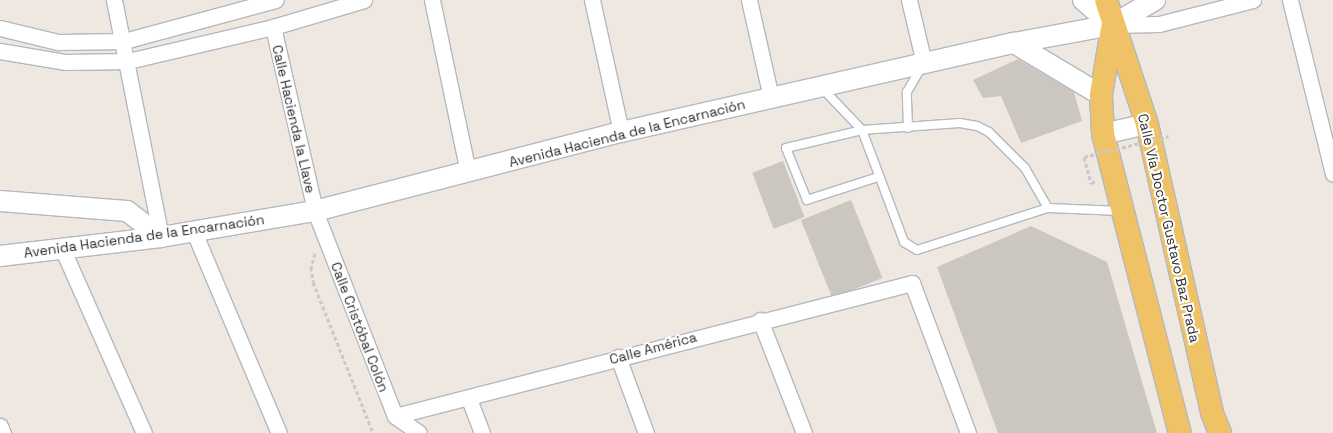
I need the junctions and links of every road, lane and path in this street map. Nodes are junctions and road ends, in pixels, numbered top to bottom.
1 (114, 0) edge
2 (274, 0) edge
3 (364, 0) edge
4 (432, 0) edge
5 (592, 0) edge
6 (749, 0) edge
7 (909, 0) edge
8 (1083, 0) edge
9 (1106, 0) edge
10 (1128, 0) edge
11 (1155, 0) edge
12 (1253, 0) edge
13 (1290, 0) edge
14 (1112, 25) junction
15 (0, 28) edge
16 (273, 28) junction
17 (124, 41) junction
18 (1014, 43) junction
19 (0, 51) edge
20 (128, 61) junction
21 (924, 63) junction
22 (821, 87) junction
23 (1101, 95) junction
24 (771, 98) junction
25 (1147, 124) junction
26 (908, 128) junction
27 (862, 130) junction
28 (622, 132) junction
29 (1103, 134) junction
30 (1168, 136) dead end
31 (468, 172) junction
32 (1333, 174) edge
33 (878, 177) junction
34 (1091, 183) dead end
35 (0, 200) edge
36 (1048, 208) junction
37 (315, 211) junction
38 (1121, 211) junction
39 (322, 230) junction
40 (194, 232) junction
41 (162, 237) junction
42 (62, 248) junction
43 (0, 256) edge
44 (760, 320) junction
45 (618, 357) junction
46 (469, 399) junction
47 (395, 416) junction
48 (0, 426) edge
49 (3, 433) edge
50 (144, 433) edge
51 (279, 433) edge
52 (372, 433) edge
53 (419, 433) edge
54 (482, 433) edge
55 (646, 433) edge
56 (804, 433) edge
57 (968, 433) edge
58 (1180, 433) edge
59 (1220, 433) edge

1 - 17 street
2 - 17 street
3 - 16 street
4 - 31 street
5 - 28 street
6 - 24 street
7 - 21 street
8 - 14 main road, Calle Vía Doctor Gustavo Baz Prada
9 - 14 main road, Calle Vía Doctor Gustavo Baz Prada
10 - 14 main road, Calle Vía Doctor Gustavo Baz Prada
11 - 14 main road
12 - 14 street, Avenida Hacienda de la Encarnación
13 - 32 street
14 - 18 main road, Avenida Hacienda de la Encarnación
14 - 23 main road, Calle Vía Doctor Gustavo Baz Prada
14 - 25 main road, Calle Vía Doctor Gustavo Baz Prada
15 - 17 street
16 - 20 street
16 - 37 street, Calle Hacienda la Llave
17 - 20 street
18 - 21 main road, Avenida Hacienda de la Encarnación
18 - 23 main road
19 - 20 street
20 - 41 street
21 - 22 main road, Avenida Hacienda de la Encarnación
21 - 26 lane
22 - 24 main road, Avenida Hacienda de la Encarnación
22 - 27 lane
23 - 29 main road, Calle Vía Doctor Gustavo Baz Prada
24 - 28 main road, Avenida Hacienda de la Encarnación
25 - 29 main road
25 - 59 main road, Calle Vía Doctor Gustavo Baz Prada
26 - 27 lane
26 - 36 lane
27 - 33 lane
27 - 33 lane
28 - 31 main road, Avenida Hacienda de la Encarnación
29 - 38 main road, Calle Vía Doctor Gustavo Baz Prada
30 - 34 path, bridge
31 - 37 main road, Avenida Hacienda de la Encarnación
33 - 36 lane
35 - 41 main road
36 - 38 lane
37 - 39 street, Calle Cristóbal Colón
37 - 40 main road, Avenida Hacienda de la Encarnación
38 - 58 main road, Calle Vía Doctor Gustavo Baz Prada
39 - 47 street, Calle Cristóbal Colón
39 - 52 path
40 - 41 main road, Avenida Hacienda de la Encarnación
40 - 51 street
41 - 42 main road, Avenida Hacienda de la Encarnación
42 - 43 main road, Avenida Hacienda de la Encarnación
42 - 50 street
44 - 45 street, Calle América
44 - 56 street
44 - 57 street, Calle América
45 - 46 street, Calle América
45 - 55 street
46 - 47 street, Calle América
46 - 54 street
47 - 53 street
48 - 49 street

